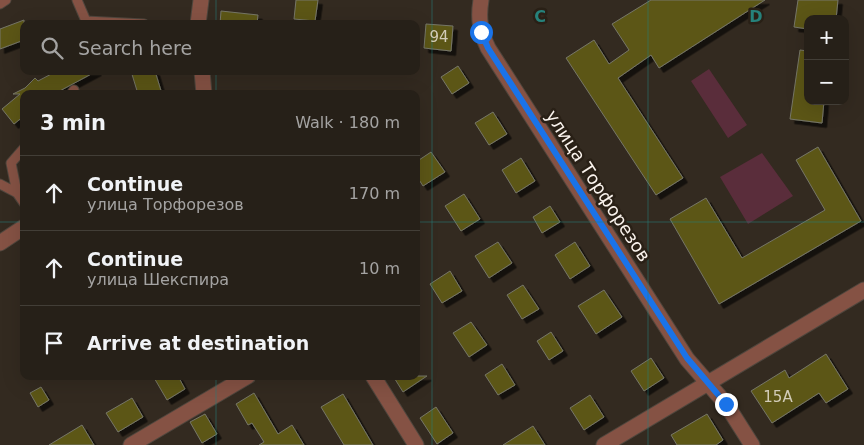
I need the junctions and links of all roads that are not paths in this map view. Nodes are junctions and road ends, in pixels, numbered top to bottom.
1 (6, 0) edge
2 (77, 0) edge
3 (201, 0) edge
4 (481, 0) edge
5 (0, 4) edge
6 (86, 20) edge
7 (198, 20) edge
8 (202, 75) edge
9 (204, 90) edge
10 (20, 152) edge
11 (0, 184) edge
12 (17, 193) junction
13 (20, 197) edge
14 (20, 230) edge
15 (0, 243) edge
16 (864, 290) edge
17 (241, 380) edge
18 (375, 380) edge
19 (707, 383) junction
20 (131, 445) edge
21 (416, 445) edge
22 (604, 445) edge
23 (752, 445) edge

1 - 5 lane
2 - 6 lane
3 - 7 street
4 - 19 street, улица Торфорезов
8 - 9 street
10 - 12 lane
11 - 12 lane
12 - 13 lane
14 - 15 street
16 - 19 street
17 - 20 street
18 - 21 street
19 - 22 street
19 - 23 street, улица Торфорезов

